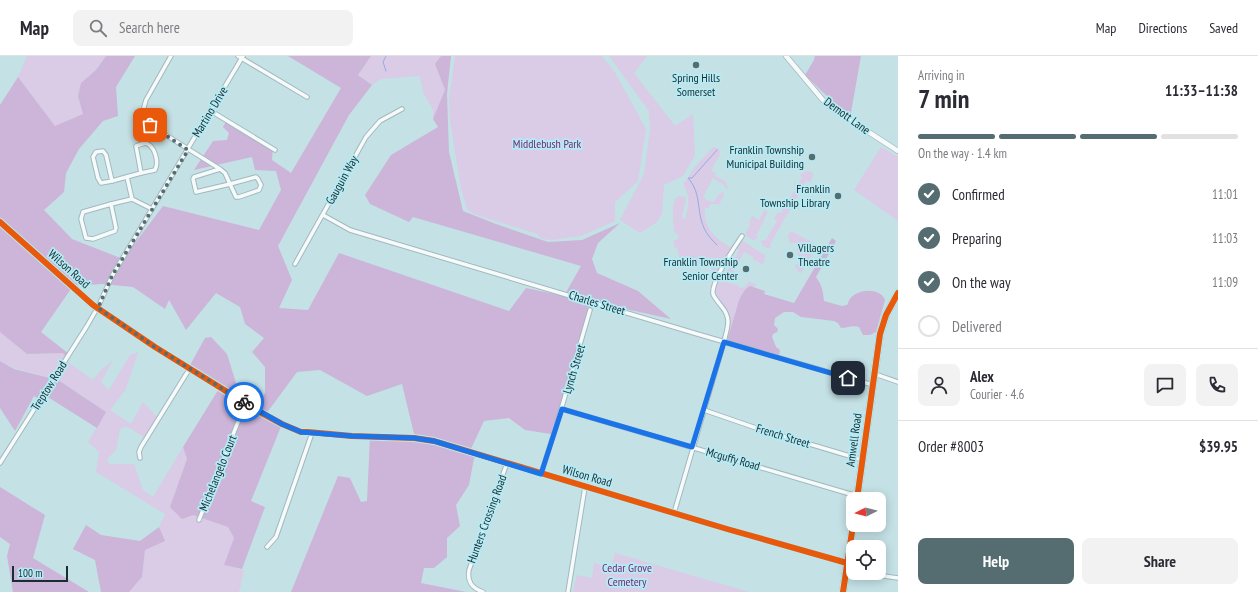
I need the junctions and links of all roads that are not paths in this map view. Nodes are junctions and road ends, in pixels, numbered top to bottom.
1 (171, 56) edge
2 (786, 56) edge
3 (241, 57) edge
4 (307, 97) dead end
5 (402, 109) dead end
6 (211, 111) junction
7 (188, 150) junction
8 (275, 150) dead end
9 (898, 151) edge
10 (220, 169) junction
11 (141, 173) junction
12 (127, 177) junction
13 (112, 180) junction
14 (230, 184) junction
15 (132, 199) junction
16 (110, 204) junction
17 (152, 209) junction
18 (323, 215) junction
19 (0, 222) edge
20 (742, 236) dead end
21 (295, 264) dead end
22 (898, 293) edge
23 (98, 308) junction
24 (590, 310) dead end
25 (724, 342) junction
26 (190, 368) junction
27 (875, 374) junction
28 (898, 382) edge
29 (874, 385) junction
30 (248, 405) junction
31 (562, 409) junction
32 (704, 410) junction
33 (312, 433) junction
34 (692, 447) junction
35 (140, 458) dead end
36 (863, 460) junction
37 (0, 463) edge
38 (507, 463) junction
39 (541, 474) junction
40 (585, 487) junction
41 (858, 492) edge
42 (846, 494) edge
43 (674, 512) junction
44 (199, 520) dead end
45 (267, 547) dead end
46 (846, 562) edge
47 (846, 570) edge
48 (886, 576) edge
49 (898, 578) edge
50 (483, 592) edge
51 (568, 592) edge
52 (843, 592) edge

1 - 7 street
2 - 9 street, Demott Lane
3 - 4 street
3 - 6 street, Martino Drive
5 - 18 street, Gauguin Way
6 - 7 street, Martino Drive
6 - 8 street
7 - 10 street
7 - 17 street, Martino Drive
10 - 14 street
10 - 14 street
11 - 11 street
11 - 12 street
12 - 13 street
12 - 15 street
13 - 13 street
14 - 14 street
15 - 16 street
15 - 17 street
16 - 16 street
17 - 23 street, Martino Drive
18 - 21 street, Gauguin Way
18 - 25 street, Charles Street
19 - 23 street, Wilson Road
20 - 25 street
22 - 27 main road, Amwell Road
23 - 26 street, Wilson Road
23 - 37 street, Treptow Road
24 - 31 street, Lynch Street
25 - 29 street, Charles Street
25 - 32 street
26 - 30 street, Wilson Road
26 - 35 street
27 - 28 street
27 - 29 main road, Amwell Road
29 - 36 main road, Amwell Road
30 - 33 street, Wilson Road
30 - 44 street, Michelangelo Court
31 - 34 street, Mcguffy Road
31 - 39 street, Lynch Street
32 - 34 street
32 - 36 street, French Street
33 - 38 street, Wilson Road
33 - 45 street
34 - 42 street, Mcguffy Road
34 - 43 street
36 - 41 main road, Amwell Road
38 - 39 street, Wilson Road
38 - 50 street, Hunters Crossing Road
39 - 40 street, Wilson Road
40 - 43 street, Wilson Road
40 - 51 street
43 - 46 street, Wilson Road
47 - 52 main road
48 - 49 street

